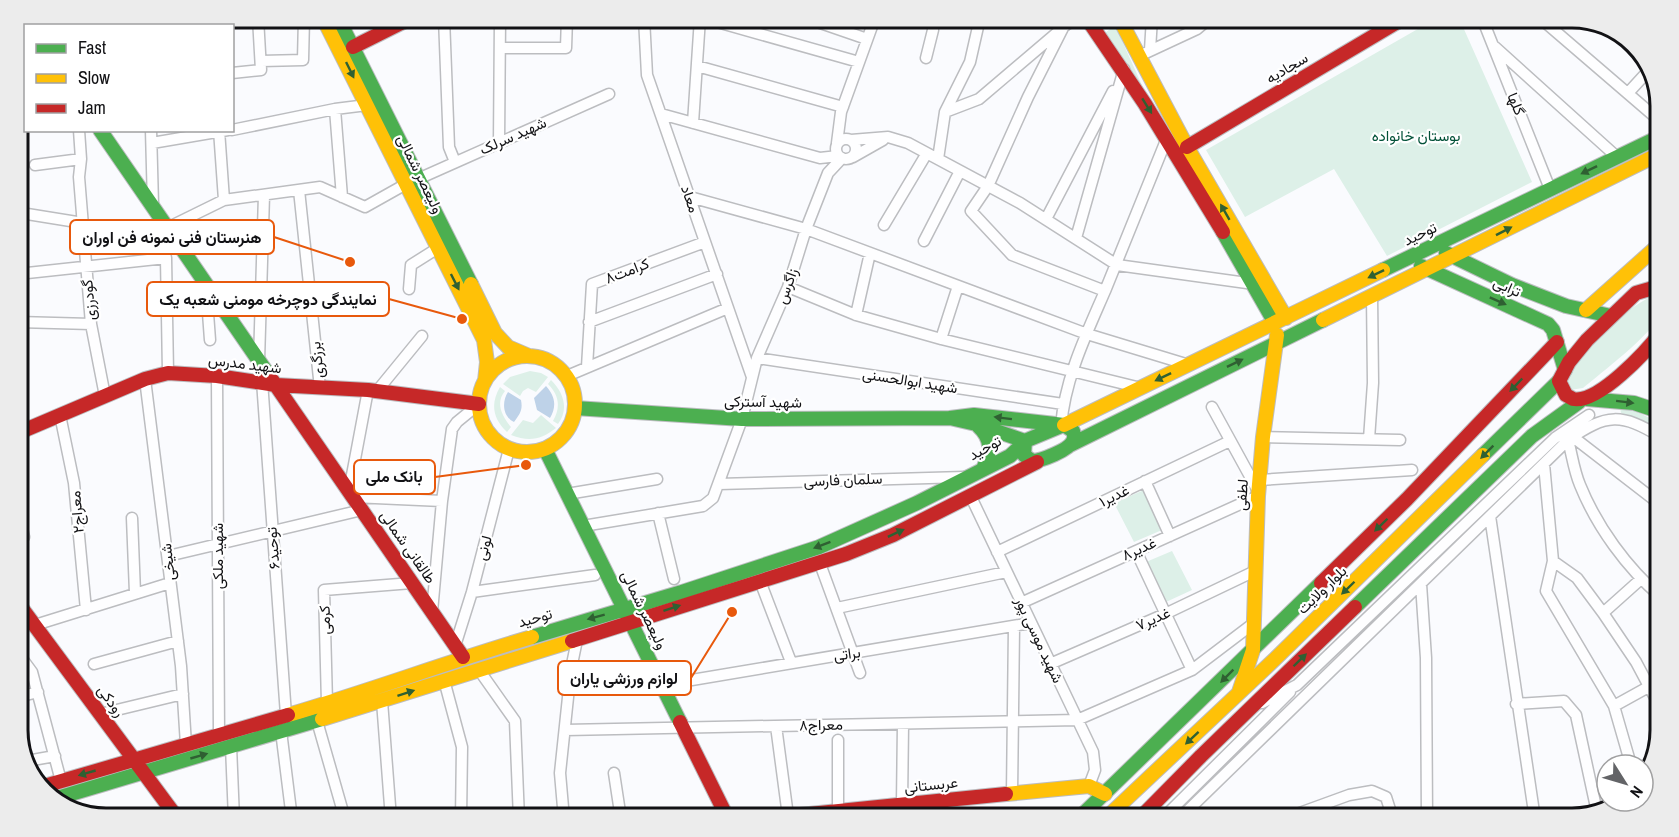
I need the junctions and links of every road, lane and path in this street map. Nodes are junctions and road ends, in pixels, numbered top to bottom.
1 (259, 28) edge
2 (304, 28) edge
3 (329, 28) edge
4 (343, 28) edge
5 (391, 28) edge
6 (444, 28) edge
7 (500, 28) edge
8 (567, 28) edge
9 (645, 28) edge
10 (701, 28) edge
11 (738, 28) edge
12 (835, 28) edge
13 (871, 28) edge
14 (933, 28) edge
15 (978, 28) edge
16 (1059, 28) edge
17 (1063, 28) edge
18 (1091, 28) edge
19 (1126, 28) edge
20 (1150, 28) edge
21 (1189, 28) edge
22 (1387, 28) edge
23 (1486, 28) edge
24 (1552, 28) edge
25 (867, 39) junction
26 (1492, 45) junction
27 (352, 47) junction
28 (501, 48) junction
29 (1144, 53) junction
30 (926, 58) dead end
31 (261, 61) junction
32 (859, 62) junction
33 (697, 66) junction
34 (1124, 69) junction
35 (234, 73) edge
36 (1644, 76) edge
37 (1628, 93) junction
38 (609, 94) dead end
39 (367, 105) junction
40 (335, 109) junction
41 (842, 109) junction
42 (945, 112) junction
43 (1650, 112) edge
44 (661, 114) junction
45 (693, 123) junction
46 (234, 129) edge
47 (79, 132) edge
48 (101, 132) edge
49 (151, 132) edge
50 (219, 132) edge
51 (225, 132) edge
52 (888, 137) junction
53 (1167, 138) junction
54 (845, 140) junction
55 (1650, 141) edge
56 (499, 142) junction
57 (152, 143) junction
58 (1187, 147) junction
59 (927, 153) junction
60 (844, 157) junction
61 (1617, 157) junction
62 (1650, 158) edge
63 (81, 159) junction
64 (938, 159) junction
65 (455, 162) junction
66 (35, 165) dead end
67 (960, 171) junction
68 (412, 182) junction
69 (988, 186) junction
70 (1550, 189) junction
71 (299, 190) junction
72 (264, 195) junction
73 (342, 197) junction
74 (690, 197) junction
75 (224, 200) junction
76 (155, 211) junction
77 (29, 214) edge
78 (1046, 219) junction
79 (83, 223) junction
80 (884, 225) dead end
81 (168, 228) junction
82 (806, 229) junction
83 (1076, 238) junction
84 (924, 241) dead end
85 (705, 242) junction
86 (1478, 244) junction
87 (1435, 245) junction
88 (438, 248) junction
89 (870, 253) junction
90 (1650, 253) edge
91 (1452, 257) junction
92 (166, 258) junction
93 (1407, 259) junction
94 (86, 265) junction
95 (1117, 265) junction
96 (1426, 268) junction
97 (1488, 272) junction
98 (29, 273) edge
99 (717, 274) junction
100 (1254, 284) junction
101 (206, 285) junction
102 (958, 286) junction
103 (788, 287) junction
104 (1650, 288) edge
105 (409, 290) dead end
106 (1473, 290) junction
107 (1105, 291) junction
108 (1372, 295) junction
109 (729, 308) junction
110 (1586, 310) junction
111 (856, 315) junction
112 (1611, 316) junction
113 (1281, 320) junction
114 (29, 322) edge
115 (589, 322) junction
116 (91, 324) junction
117 (1086, 334) junction
118 (422, 336) dead end
119 (941, 339) junction
120 (210, 340) dead end
121 (1557, 342) junction
122 (1276, 343) junction
123 (1650, 347) edge
124 (529, 356) junction
125 (757, 358) junction
126 (259, 361) junction
127 (1189, 365) junction
128 (587, 367) junction
129 (168, 373) junction
130 (1072, 373) junction
131 (217, 376) junction
132 (567, 376) junction
133 (1562, 376) junction
134 (752, 377) junction
135 (145, 379) junction
136 (262, 381) junction
137 (485, 381) junction
138 (276, 385) junction
139 (320, 388) junction
140 (1141, 388) junction
141 (372, 390) junction
142 (105, 396) junction
143 (1583, 400) junction
144 (479, 404) junction
145 (1063, 404) junction
146 (1212, 407) dead end
147 (1650, 407) edge
148 (575, 408) junction
149 (60, 415) junction
150 (950, 418) junction
151 (742, 419) junction
152 (1591, 420) junction
153 (976, 424) junction
154 (1062, 426) junction
155 (29, 428) edge
156 (1650, 431) edge
157 (1263, 437) junction
158 (1369, 439) junction
159 (1570, 439) junction
160 (1400, 440) dead end
161 (1230, 441) junction
162 (1024, 442) junction
163 (1070, 445) junction
164 (509, 449) junction
165 (545, 449) junction
166 (1037, 462) junction
167 (1544, 464) junction
168 (984, 469) junction
169 (1412, 470) dead end
170 (967, 477) junction
171 (657, 479) dead end
172 (1145, 481) junction
173 (719, 484) junction
174 (1258, 489) junction
175 (351, 494) junction
176 (567, 494) junction
177 (971, 496) junction
178 (1650, 497) edge
179 (442, 501) junction
180 (362, 510) junction
181 (658, 513) junction
182 (1490, 516) junction
183 (132, 518) dead end
184 (1445, 520) junction
185 (583, 526) junction
186 (272, 531) junction
187 (1457, 532) junction
188 (852, 533) junction
189 (1170, 536) junction
190 (219, 544) junction
191 (861, 548) junction
192 (1136, 551) junction
193 (997, 552) junction
194 (168, 556) junction
195 (819, 561) junction
196 (1553, 561) junction
197 (1255, 571) junction
198 (1006, 572) junction
199 (595, 574) dead end
200 (674, 579) dead end
201 (1641, 579) junction
202 (760, 580) junction
203 (170, 583) junction
204 (412, 583) junction
205 (1420, 584) junction
206 (1650, 587) edge
207 (472, 592) junction
208 (135, 593) junction
209 (1021, 603) junction
210 (837, 609) junction
211 (86, 610) junction
212 (432, 612) junction
213 (1603, 613) junction
214 (1164, 615) junction
215 (628, 616) junction
216 (29, 618) edge
217 (1031, 623) junction
218 (1254, 623) junction
219 (35, 626) junction
220 (1014, 626) junction
221 (577, 640) junction
222 (178, 641) junction
223 (1253, 650) junction
224 (459, 651) junction
225 (853, 654) junction
226 (791, 662) junction
227 (94, 664) dead end
228 (1050, 664) junction
229 (29, 668) edge
230 (479, 670) junction
231 (1192, 670) junction
232 (860, 673) dead end
233 (444, 680) junction
234 (662, 685) junction
235 (1297, 686) junction
236 (1648, 687) junction
237 (1650, 690) edge
238 (38, 692) junction
239 (1239, 692) junction
240 (29, 694) edge
241 (183, 694) junction
242 (382, 701) junction
243 (327, 703) junction
244 (1516, 704) junction
245 (1614, 706) junction
246 (1249, 710) junction
247 (100, 714) junction
248 (286, 715) junction
249 (1077, 720) junction
250 (317, 721) junction
251 (1013, 721) junction
252 (903, 724) junction
253 (776, 726) junction
254 (685, 728) junction
255 (565, 730) junction
256 (281, 731) junction
257 (219, 735) junction
258 (838, 740) dead end
259 (186, 745) junction
260 (231, 746) junction
261 (1628, 753) edge
262 (55, 756) junction
263 (35, 760) edge
264 (134, 760) junction
265 (143, 772) junction
266 (614, 773) dead end
267 (61, 781) junction
268 (50, 784) edge
269 (1089, 786) junction
270 (1012, 794) junction
271 (1106, 794) junction
272 (64, 796) edge
273 (1595, 803) edge
274 (902, 804) junction
275 (170, 808) edge
276 (234, 808) edge
277 (291, 808) edge
278 (342, 808) edge
279 (390, 808) edge
280 (461, 808) edge
281 (519, 808) edge
282 (563, 808) edge
283 (619, 808) edge
284 (723, 808) edge
285 (787, 808) edge
286 (838, 808) edge
287 (865, 808) edge
288 (1090, 808) edge
289 (1117, 808) edge
290 (1150, 808) edge
291 (1173, 808) edge
292 (1190, 808) edge
293 (1313, 808) edge
294 (1390, 808) edge
295 (1427, 808) edge
296 (1533, 808) edge

1 - 31 street
2 - 31 street
3 -> 39 main road, ولیعصر شمالی
4 - 27 main road, ولیعصر شمالی
5 - 27 main road
6 - 65 street
7 - 28 street
8 - 28 street
9 - 44 street, معاد
10 - 33 street
11 - 32 street
12 - 25 street
13 - 25 street
14 - 30 street
15 - 42 street
16 - 42 street
17 - 69 street
18 - 34 main road
19 - 29 main road
20 - 29 street
21 - 29 street
22 - 58 main road, سجادیه
23 - 26 street, گلها
24 - 37 street
25 - 32 street
26 - 61 street
26 - 70 street, گلها
27 - 68 main road, ولیعصر شمالی
28 - 56 street
29 - 58 main road
31 - 35 street
32 - 41 street
33 - 41 street
33 - 45 street
34 -> 53 main road
34 - 78 street
34 - 83 street
36 - 37 street
37 - 43 street
38 - 56 street, شهید سرلک
39 - 40 street
39 - 68 main road, ولیعصر شمالی
40 - 46 street
40 - 73 street
41 - 54 street
42 - 64 street
44 - 45 street
44 - 74 street, معاد
45 - 60 street
47 - 63 street, گودرزی
48 - 76 main road, طالقانی شمالی
49 - 57 street
50 - 57 street
51 - 75 street
52 - 54 street
52 - 59 street
52 - 60 street
53 - 95 street
53 - 100 main road
54 - 60 street
54 - 60 street
55 - 61 main road, توحید
56 - 65 street, شهید سرلک
57 - 76 street
113 -> 58 main road
59 - 64 street
59 - 80 street
60 - 82 street, زاگرس
61 -> 70 main road, توحید
86 -> 62 main road
63 - 66 street
63 - 79 street, گودرزی
64 - 67 street
65 - 68 street, شهید سرلک
67 - 69 street
67 - 84 street
68 - 73 street, شهید سرلک
68 - 88 main road, ولیعصر شمالی
68 - 124 main road, ولیعصر شمالی
69 - 78 street
69 - 107 street
70 - 87 main road, توحید
71 - 72 street
71 - 73 street
71 - 139 street, برزگری
72 - 75 street
72 - 126 street
74 - 82 street
74 - 85 street, معاد
75 - 81 street
76 - 81 main road, طالقانی شمالی
76 - 92 street
77 - 79 street
78 - 83 street
79 - 94 street, گودرزی
81 - 101 main road, طالقانی شمالی
82 - 89 street
82 - 103 street, زاگرس
83 - 95 street
85 - 99 street, معاد
85 - 115 street, کرامت۸
86 - 91 main road
86 - 97 main road
87 - 91 main road, ترابی
87 - 93 main road, توحید
88 - 105 street
88 -> 137 main road, ولیعصر شمالی
89 - 102 street
89 - 111 street
90 - 110 main road
91 - 96 main road
91 - 97 main road, ترابی
92 - 94 street
92 - 129 street
93 - 96 main road, ترابی
93 -> 113 main road, توحید
94 - 98 street
94 - 116 street, گودرزی
95 - 100 street
95 - 107 street
96 - 106 main road, ترابی
96 - 108 main road
97 - 106 main road
97 - 110 main road, ترابی
99 - 109 street, معاد
99 - 115 street
100 - 113 main road
101 - 120 street
101 - 126 main road, طالقانی شمالی
102 - 117 street
102 - 119 street
103 - 111 street
103 - 125 street, زاگرس
104 - 112 main road, بلوار ولایت
106 -> 121 main road, ترابی
107 - 117 street
108 - 122 main road
108 - 158 street
109 - 128 street
109 - 134 street, معاد
110 - 112 main road, ترابی
111 - 119 street
112 - 133 main road, بلوار ولایت
113 - 122 main road, لطفی
113 - 127 main road, توحید
114 - 116 street
115 - 128 street, کرامت۸
116 - 142 street, گودرزی
117 - 127 street
117 - 130 street
118 - 141 street
119 - 130 street
121 - 133 main road, ترابی
121 -> 223 main road
122 - 157 main road, لطفی
163 -> 122 main road
123 - 143 main road
124 - 132 main road
124 - 137 main road
125 - 134 street, زاگرس
125 - 145 street, شهید ابوالحسنی
126 - 138 main road, طالقانی شمالی
127 -> 140 main road, توحید
128 - 132 street
129 - 131 main road, شهید مدرس
129 - 135 main road, شهید مدرس
130 - 140 street
130 - 145 street
131 - 136 main road, شهید مدرس
131 - 190 street, شهید ملکی
132 - 148 main road
133 - 143 main road
133 -> 239 main road, بلوار ولایت
134 - 151 street, زاگرس
135 - 142 main road, شهید مدرس
135 - 194 street, شیخی
136 - 138 main road, شهید مدرس
136 - 186 street, توحید۶
137 - 144 main road
138 - 139 main road, شهید مدرس
138 - 175 main road, طالقانی شمالی
139 - 141 main road, شهید مدرس
140 - 154 main road, توحید
141 - 144 main road, شهید مدرس
141 - 175 street
142 - 149 main road, شهید مدرس
143 -> 147 main road
143 - 152 street
143 - 184 main road
144 - 164 main road
144 - 179 street
145 - 154 street
146 - 161 street
148 - 151 main road, شهید آسترکی
148 - 165 main road
149 - 155 main road, شهید مدرس
149 - 211 street, معراج۲
150 - 151 main road, شهید آسترکی
150 - 153 main road
154 -> 150 main road
151 - 173 street, زاگرس
152 - 156 street
152 - 159 street
152 - 187 street
153 - 162 main road
153 - 168 main road
154 - 162 main road, توحید
154 - 163 main road
157 - 158 street
157 - 174 main road, لطفی
158 - 160 street
159 - 167 street
159 - 178 street
159 - 201 street
161 - 172 street, غدیر۱
161 - 174 street
162 - 166 main road
162 - 168 main road, توحید
163 - 166 main road, توحید
164 - 165 main road
164 - 207 street, لونی
165 - 176 main road, ولیعصر شمالی
166 - 177 main road, توحید
167 - 182 street
167 - 196 street
168 - 170 main road, توحید
169 - 174 street
170 - 173 street, سلمان فارسی
170 - 188 main road, توحید
171 - 176 street
172 - 189 street
172 - 193 street, غدیر۱
173 - 181 street, زاگرس
174 - 189 street, غدیر۸
174 - 197 main road, لطفی
175 - 179 street
175 - 180 main road, طالقانی شمالی
176 - 185 main road, ولیعصر شمالی
191 -> 177 main road, توحید
177 - 193 street, شهید موسی پور
179 - 212 street
180 - 186 street
180 - 204 main road, طالقانی شمالی
181 - 185 street, زاگرس
181 - 200 street
182 - 205 street
182 - 244 street
183 - 208 street
184 - 187 street
246 -> 184 main road
185 - 215 main road, ولیعصر شمالی
186 - 190 street
186 - 248 street, توحید۶
187 - 235 street
188 - 191 main road
188 -> 215 main road, توحید
189 - 192 street, غدیر۸
190 - 194 street
190 - 257 street, شهید ملکی
191 - 195 main road, توحید
192 - 209 street, غدیر۸
192 - 214 street
193 - 198 street, شهید موسی پور
194 - 203 street, شیخی
195 - 202 main road, توحید
195 - 210 street
196 - 213 street
196 - 245 street
197 - 214 street, غدیر۷
197 - 218 main road, لطفی
198 - 209 street, شهید موسی پور
198 - 210 street
199 - 207 street
201 - 206 street
201 - 213 street
215 -> 202 main road, توحید
202 - 226 street
203 - 208 street
203 - 222 street, شیخی
204 - 212 main road, طالقانی شمالی
204 - 243 street, کرمی
205 - 292 street
205 - 295 street
207 - 224 street, لونی
208 - 211 street
209 - 217 street, شهید موسی پور
210 - 225 street
211 - 219 street
212 - 224 main road, طالقانی شمالی
213 - 236 street
214 - 228 street, غدیر۷
214 - 231 street
215 - 221 main road, توحید
215 -> 224 main road, توحید
215 - 234 main road, ولیعصر شمالی
216 - 219 main road, رودکی
217 - 220 street, براتی
217 - 228 street, شهید موسی پور
218 - 223 main road, لطفی
218 - 231 street
219 - 247 main road, رودکی
220 - 225 street, براتی
220 - 251 street
221 - 230 main road, توحید
221 - 255 street
222 - 227 street
222 - 241 street, شیخی
223 - 239 main road
223 -> 271 main road
224 - 243 main road, توحید
225 - 226 street, براتی
225 - 232 street
226 - 234 street, براتی
228 - 249 street, شهید موسی پور
229 - 238 street
230 - 233 main road, توحید
230 - 281 street
231 - 249 street
242 -> 233 main road, توحید
233 - 280 street
234 - 254 main road, ولیعصر شمالی
235 - 246 street
235 - 291 street
236 - 237 street
236 - 245 street
238 - 240 street
238 - 262 street
239 -> 289 main road, بلوار ولایت
241 - 247 street
241 - 259 street, شیخی
242 - 250 main road, توحید
242 - 279 street
243 - 248 main road, توحید
244 - 273 street
244 - 296 street
245 - 261 street
246 - 290 main road
247 - 264 main road, رودکی
248 - 257 main road, توحید
249 - 251 street, معراج۸
249 - 269 street, شهید موسی پور
250 - 256 main road, توحید
250 - 278 street
251 - 252 street, معراج۸
251 - 270 street
252 - 253 street, معراج۸
252 - 274 street
253 - 254 street, معراج۸
253 - 285 street
254 - 255 street, معراج۸
254 - 284 main road, ولیعصر شمالی
255 - 282 street
256 - 260 main road, توحید
256 - 277 street
257 - 259 main road, توحید
258 - 286 street
259 - 264 main road, توحید
265 -> 260 main road, توحید
260 - 276 street
262 - 263 street
262 - 267 street
264 - 265 main road, رودکی
264 -> 267 main road, توحید
265 - 272 main road, توحید
265 - 275 main road, رودکی
266 - 283 street
267 - 268 main road, توحید
269 - 270 main road, عربستانی
269 - 271 main road
270 - 274 main road, عربستانی
271 - 288 main road
274 - 287 main road, عربستانی
293 - 294 street

